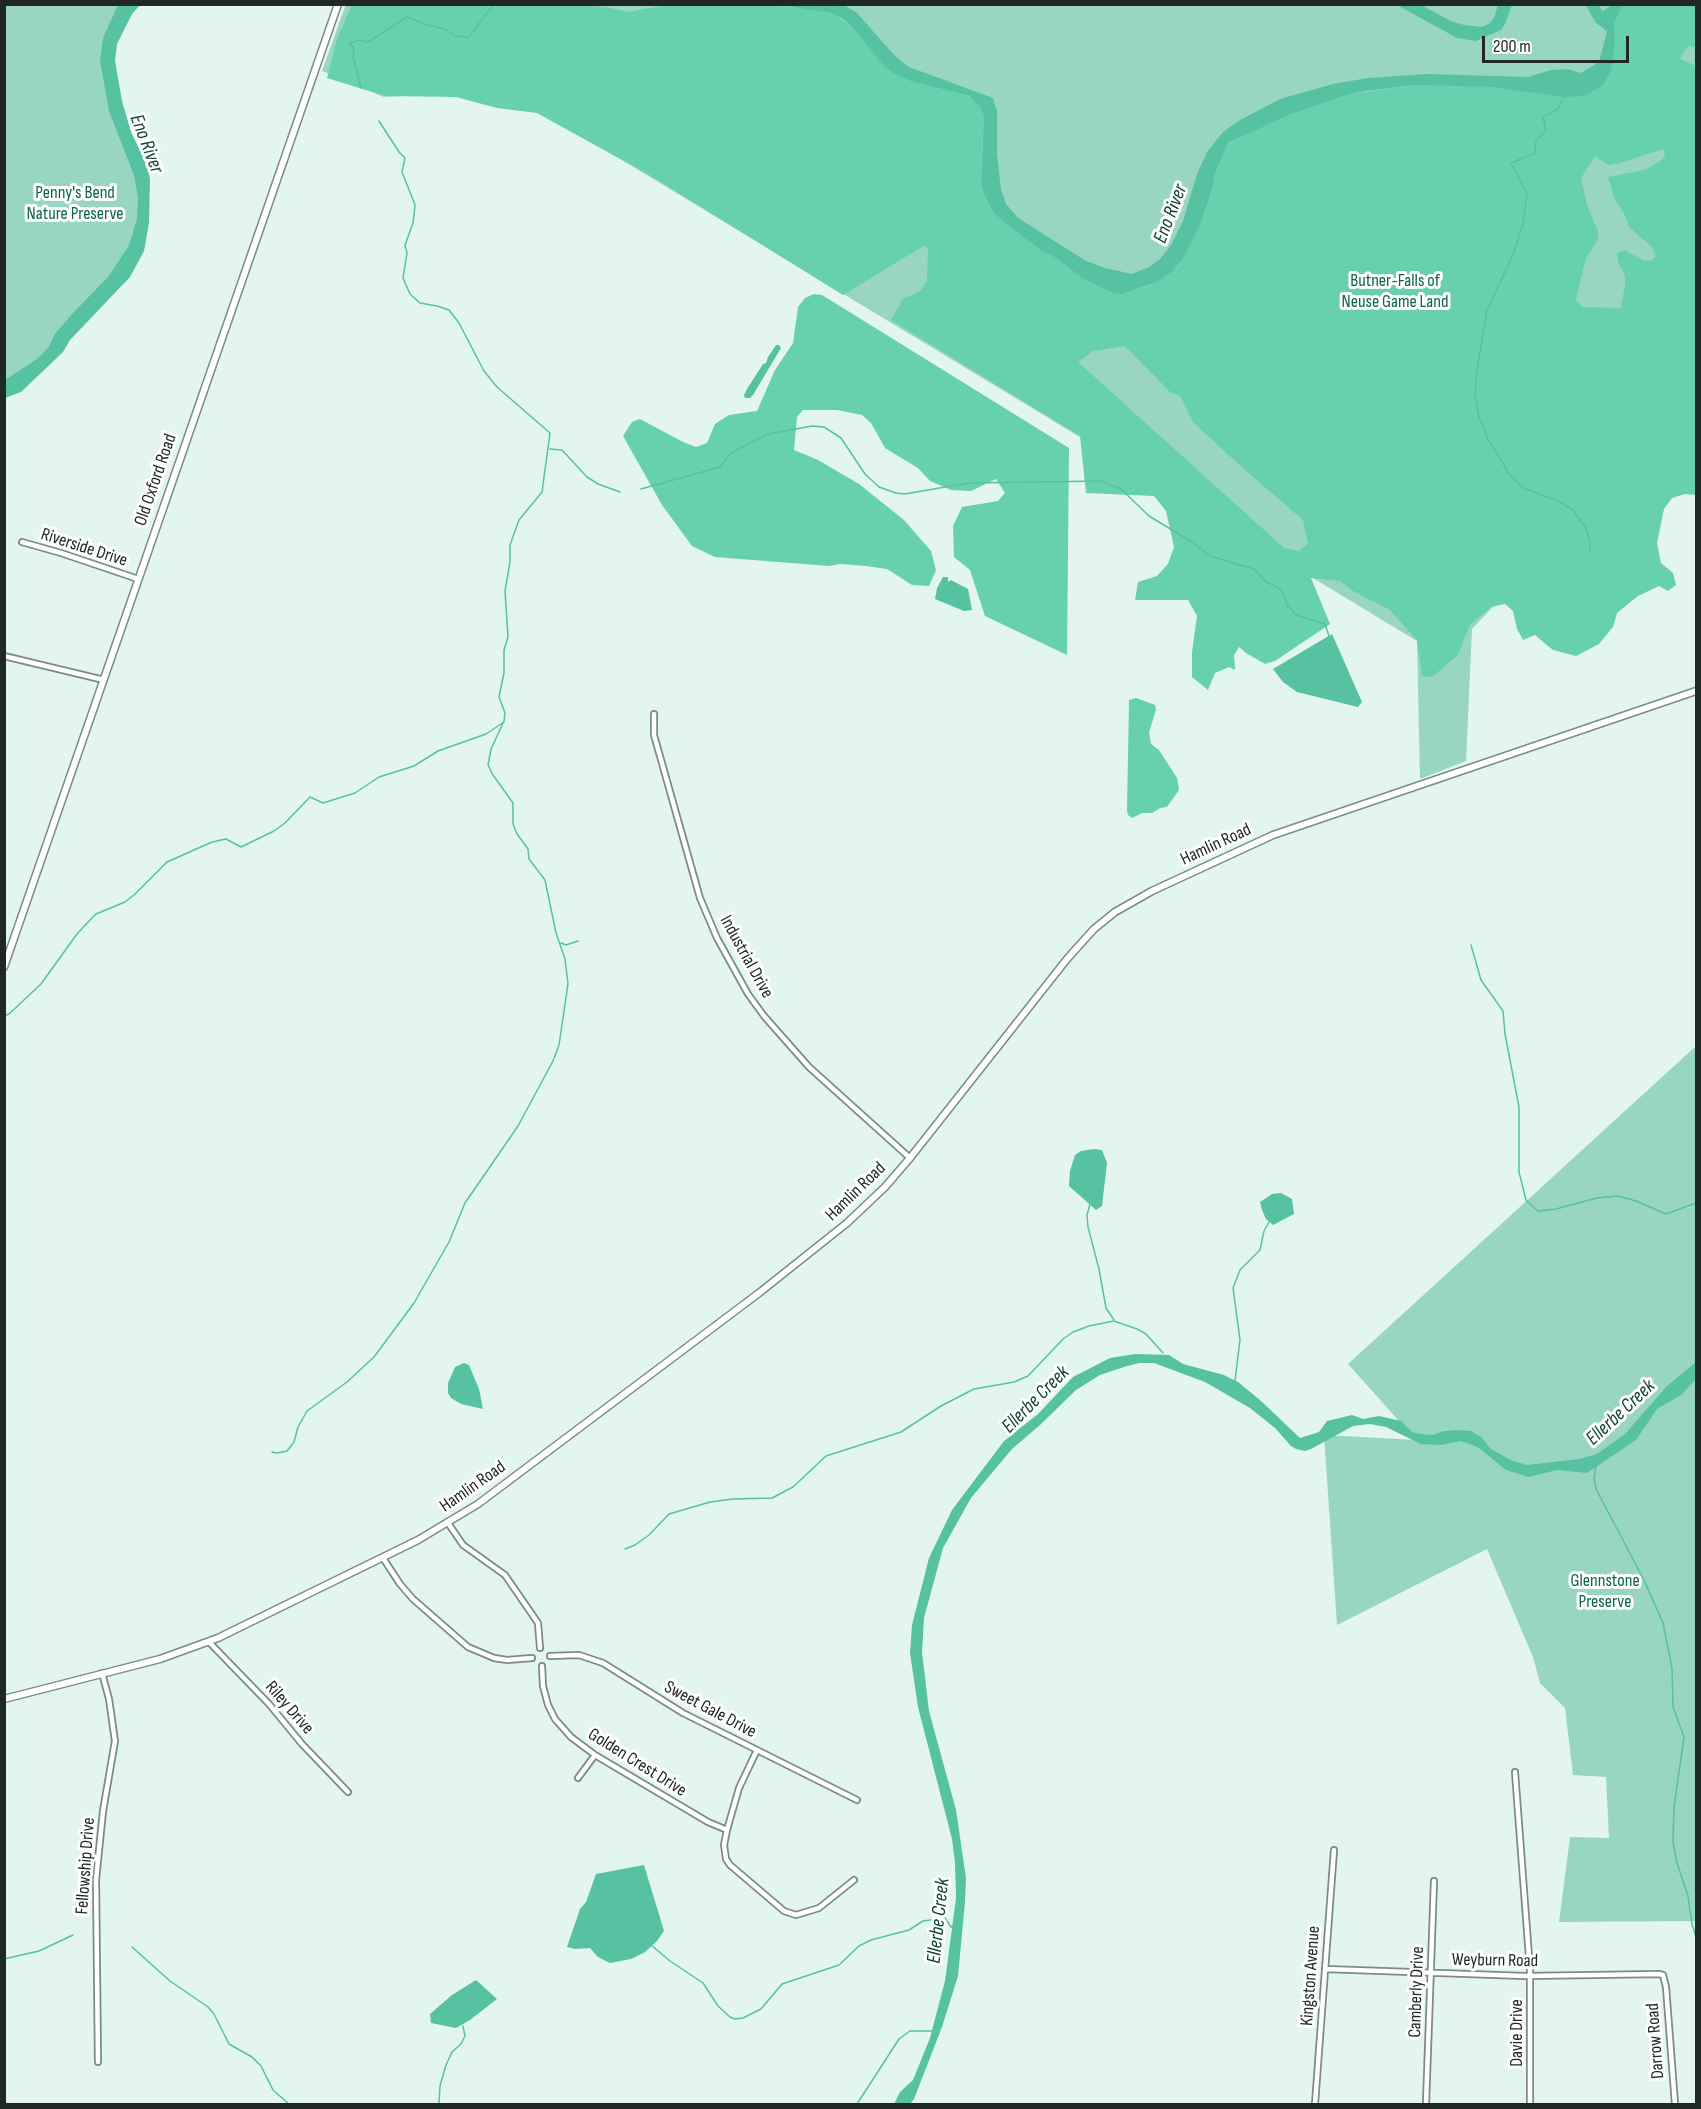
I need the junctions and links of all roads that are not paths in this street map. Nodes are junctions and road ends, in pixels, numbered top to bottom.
1 (338, 4) edge
2 (22, 542) dead end
3 (138, 579) junction
4 (4, 656) edge
5 (104, 680) junction
6 (1696, 691) edge
7 (654, 714) dead end
8 (4, 967) edge
9 (910, 1158) junction
10 (448, 1523) junction
11 (383, 1558) junction
12 (208, 1642) junction
13 (540, 1648) junction
14 (550, 1656) junction
15 (532, 1658) junction
16 (542, 1666) junction
17 (102, 1673) junction
18 (4, 1699) edge
19 (757, 1750) junction
20 (595, 1755) junction
21 (1515, 1772) dead end
22 (578, 1778) dead end
23 (348, 1792) dead end
24 (857, 1800) dead end
25 (727, 1830) junction
26 (1334, 1850) dead end
27 (854, 1880) dead end
28 (1434, 1881) dead end
29 (1326, 1969) junction
30 (1431, 1973) junction
31 (1663, 1975) joint
32 (1530, 1976) junction
33 (98, 2062) dead end
34 (1315, 2104) edge
35 (1426, 2104) edge
36 (1530, 2104) edge
37 (1675, 2104) edge

1 - 3 street, Old Oxford Road
2 - 3 street, Riverside Drive
3 - 5 street, Old Oxford Road
4 - 5 street
5 - 8 street, Old Oxford Road
6 - 9 street, Hamlin Road
7 - 9 street, Industrial Drive
9 - 10 street, Hamlin Road
10 - 11 street, Hamlin Road
10 - 13 street
11 - 12 street, Hamlin Road
11 - 15 street
12 - 17 street, Hamlin Road
12 - 23 street, Riley Drive
13 - 14 street
13 - 15 street
14 - 16 street
14 - 19 street, Sweet Gale Drive
15 - 16 street
16 - 20 street, Golden Crest Drive
17 - 18 street, Hamlin Road
17 - 33 street, Fellowship Drive
19 - 24 street, Sweet Gale Drive
19 - 25 street
20 - 22 street
20 - 25 street, Golden Crest Drive
21 - 32 street, Davie Drive
25 - 27 street
26 - 29 street, Kingston Avenue
28 - 30 street, Camberly Drive
29 - 30 street, Weyburn Road
29 - 34 street, Kingston Avenue
30 - 32 street, Weyburn Road
30 - 35 street, Camberly Drive
31 - 32 street, Weyburn Road
31 - 37 street, Darrow Road
32 - 36 street, Davie Drive

